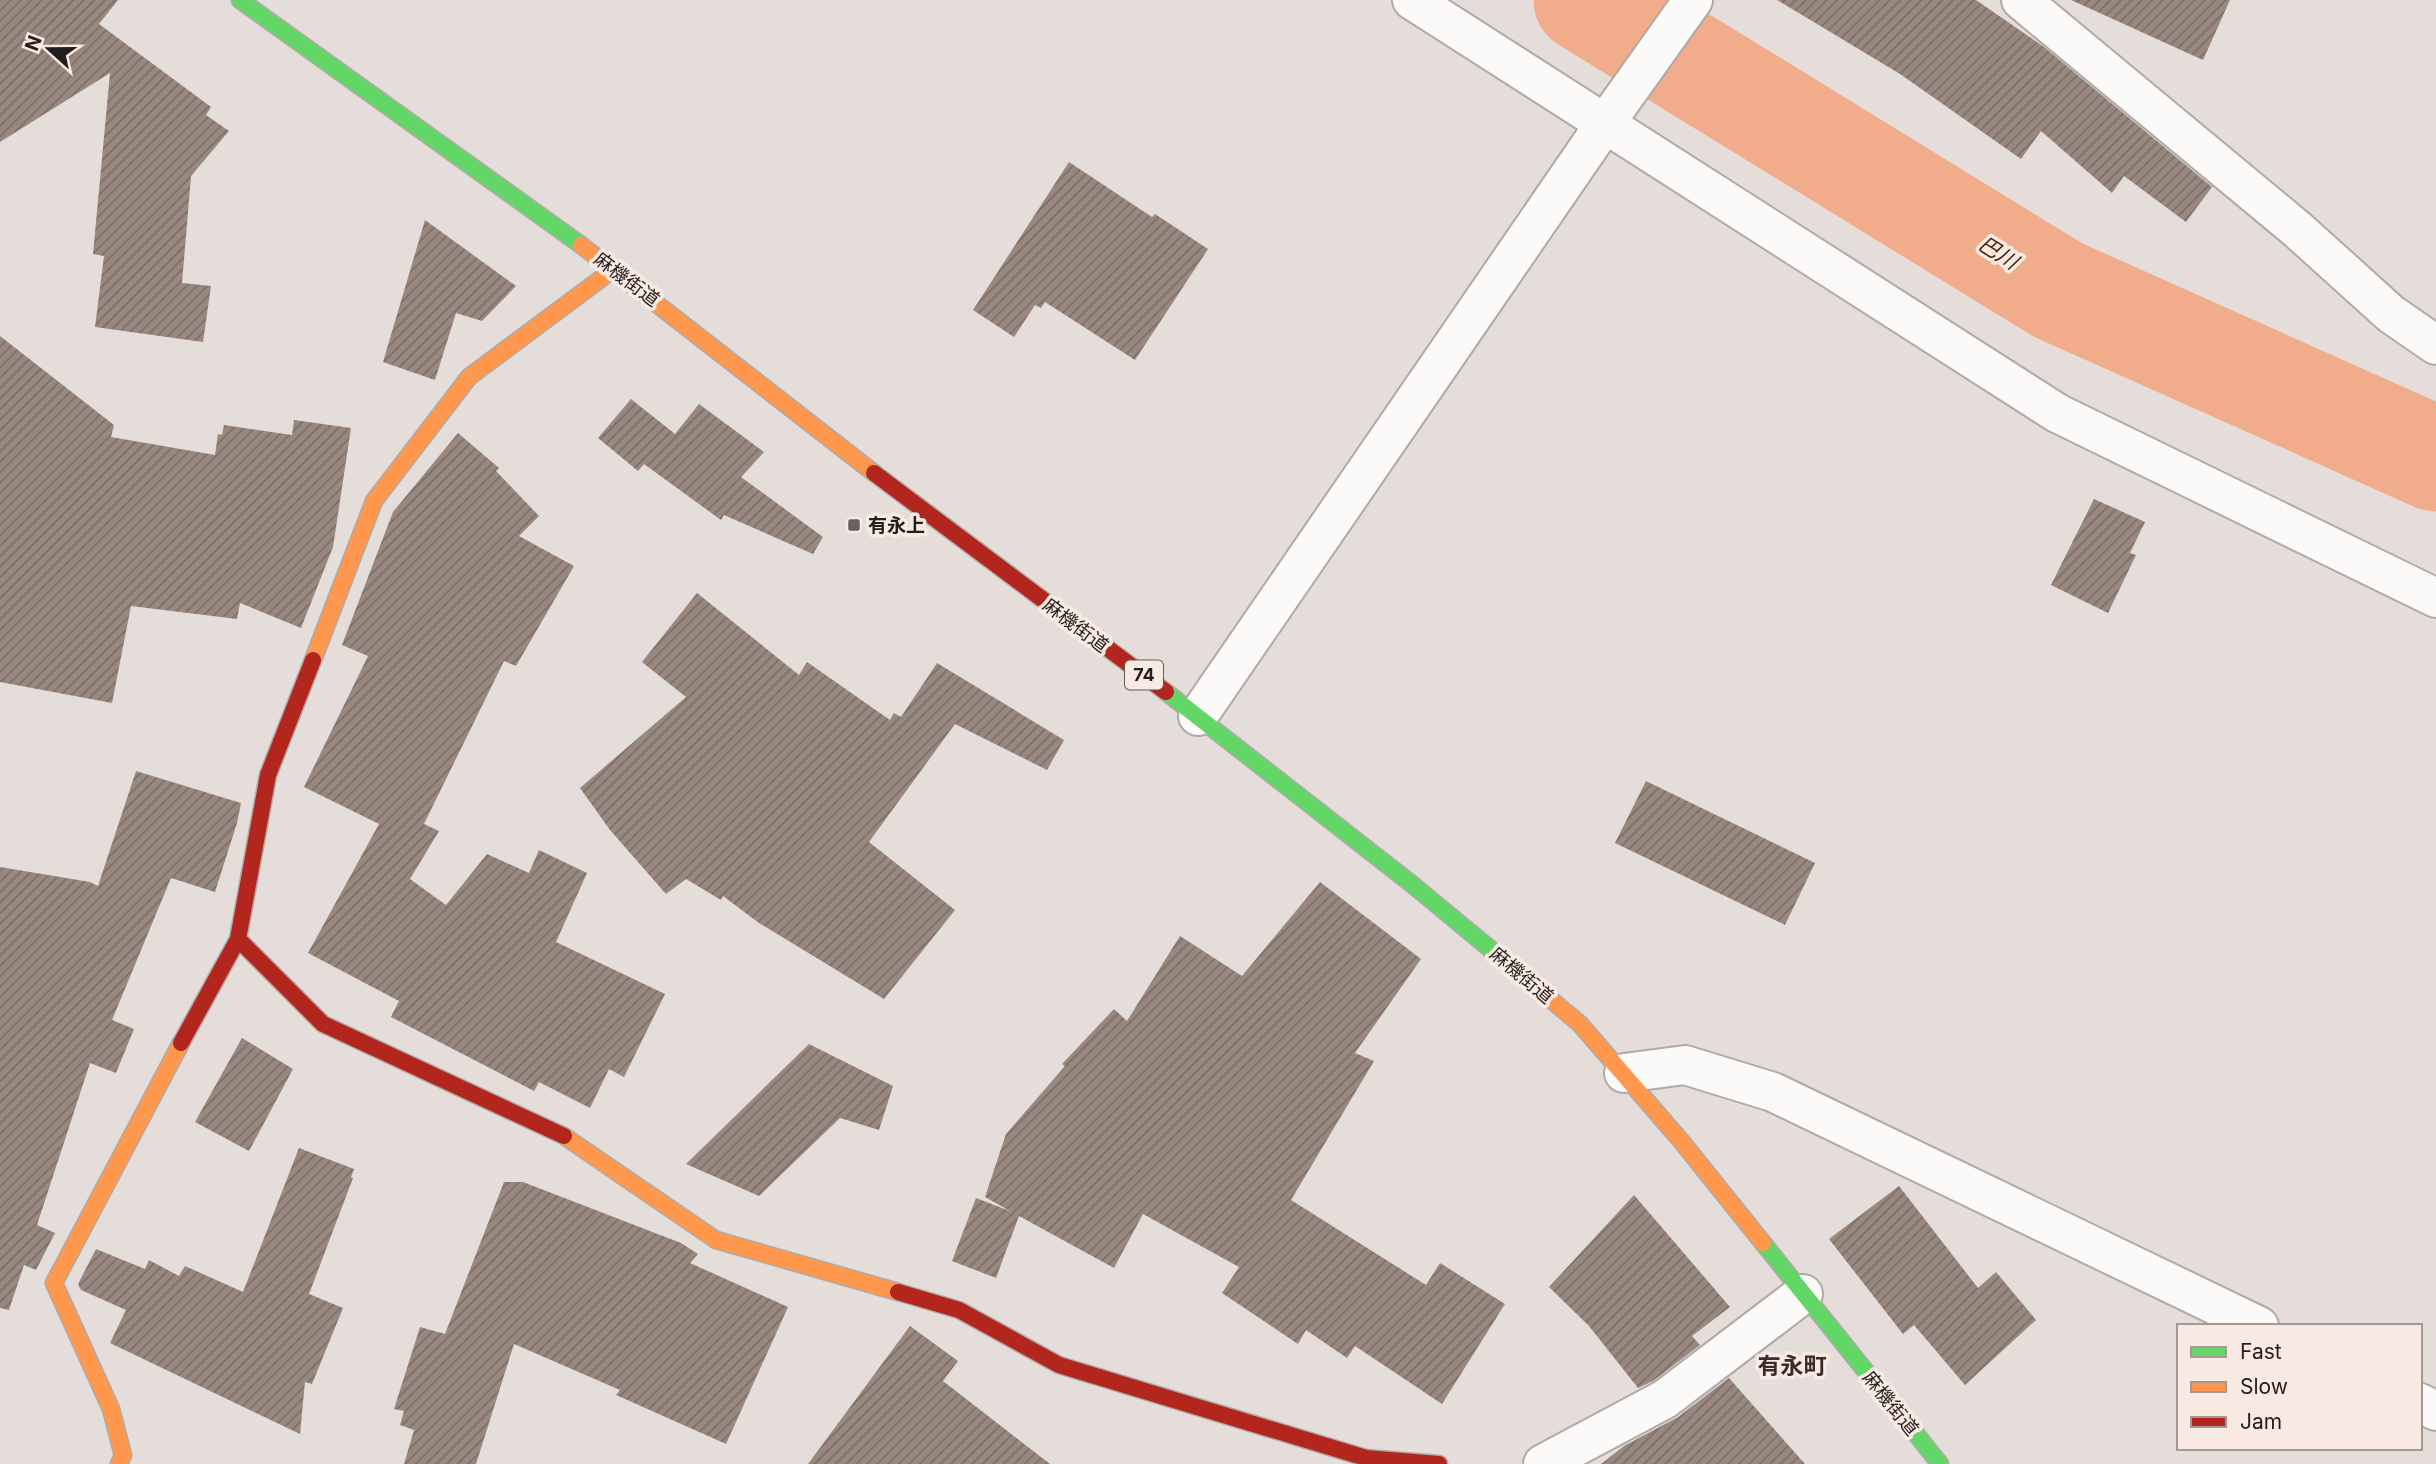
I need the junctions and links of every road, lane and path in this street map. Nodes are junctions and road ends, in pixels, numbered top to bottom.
1 (240, 0) edge
2 (1412, 0) edge
3 (1693, 0) edge
4 (2021, 0) edge
5 (1604, 125) junction
6 (614, 269) junction
7 (2436, 345) edge
8 (2436, 598) edge
9 (1198, 716) junction
10 (238, 939) junction
11 (1624, 1073) junction
12 (1803, 1294) junction
13 (2255, 1324) edge
14 (119, 1464) edge
15 (1439, 1464) edge
16 (1543, 1464) edge
17 (1940, 1464) edge

1 - 6 street, 麻機街道 / 74
2 - 5 street
3 - 5 street
4 - 7 street
5 - 8 street
5 - 9 street
6 - 9 street, 麻機街道 / 74
6 - 10 street
9 - 11 street, 麻機街道 / 74
10 - 14 street
10 - 15 street
11 - 12 street, 麻機街道 / 74
11 - 13 street
12 - 16 street
12 - 17 street, 麻機街道 / 74

